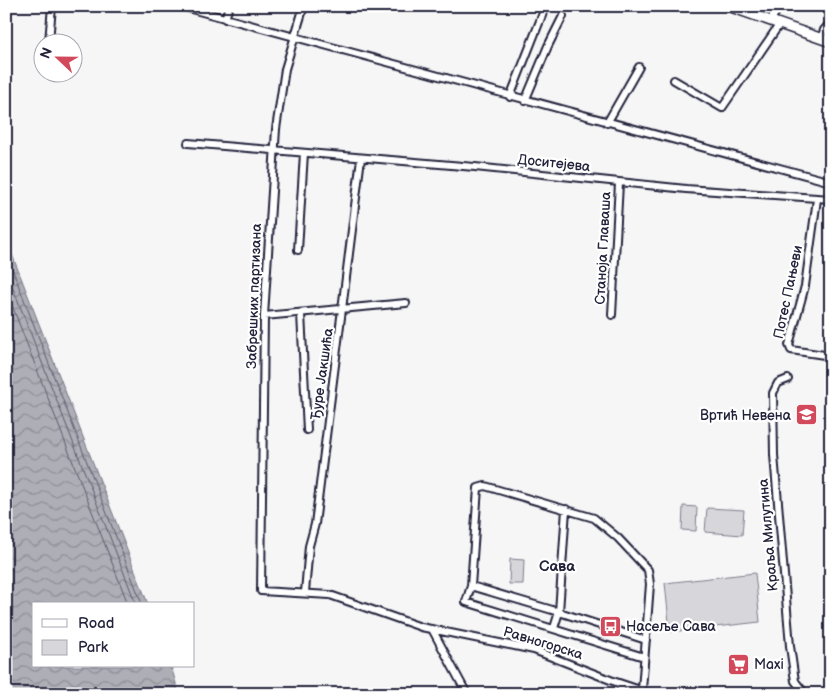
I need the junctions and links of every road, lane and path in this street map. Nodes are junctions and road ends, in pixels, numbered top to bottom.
1 (52, 6) edge
2 (180, 6) edge
3 (228, 6) edge
4 (304, 6) edge
5 (728, 6) edge
6 (780, 6) edge
7 (545, 8) dead end
8 (563, 16) dead end
9 (225, 18) junction
10 (831, 22) edge
11 (774, 23) junction
12 (50, 32) edge
13 (293, 38) junction
14 (820, 39) junction
15 (831, 42) edge
16 (639, 67) dead end
17 (674, 80) dead end
18 (510, 97) junction
19 (525, 101) junction
20 (607, 123) junction
21 (188, 143) dead end
22 (275, 150) junction
23 (304, 153) junction
24 (361, 158) junction
25 (831, 182) edge
26 (620, 183) junction
27 (817, 199) junction
28 (831, 199) edge
29 (298, 250) dead end
30 (406, 302) dead end
31 (343, 309) junction
32 (301, 314) junction
33 (612, 315) dead end
34 (264, 316) junction
35 (831, 356) edge
36 (788, 379) dead end
37 (307, 430) dead end
38 (566, 509) junction
39 (471, 586) junction
40 (261, 591) joint
41 (305, 592) junction
42 (559, 612) junction
43 (554, 628) junction
44 (432, 629) junction
45 (646, 640) junction
46 (644, 657) junction
47 (622, 685) junction
48 (642, 690) junction
49 (467, 694) edge
50 (495, 694) edge
51 (513, 694) edge
52 (619, 694) edge
53 (652, 694) edge
54 (805, 694) edge

1 - 12 street
2 - 9 street
3 - 9 street
4 - 13 street, Забрешких партизана
5 - 11 street
6 - 11 street
7 - 18 street
8 - 19 street
9 - 13 street
10 - 14 street
11 - 14 street
11 - 17 street
13 - 18 street
13 - 22 street, Забрешких партизана
14 - 15 street
16 - 20 street
18 - 19 street
19 - 20 street
20 - 25 street
21 - 22 street, Доситејева
22 - 23 street, Доситејева
22 - 34 street, Забрешких партизана
23 - 24 street, Доситејева
23 - 29 street
24 - 26 street, Доситејева
24 - 31 street, Ђуре Јакшића
26 - 27 street, Доситејева
26 - 33 street, Станоја Главаша
27 - 28 street, Доситејева
27 - 35 street, Потес Пањеви
30 - 31 street
31 - 32 street
31 - 41 street, Ђуре Јакшића
32 - 34 street
32 - 37 street
34 - 40 street, Забрешких партизана
36 - 54 street, Краља Милутина
38 - 39 street, Равногорска
38 - 42 street, Равногорска
38 - 45 street, Равногорска
39 - 42 street
39 - 43 street, Равногорска
40 - 41 street, Равногорска
41 - 44 street, Равногорска
42 - 43 street, Равногорска
42 - 45 street
43 - 46 street, Равногорска
44 - 47 street, Равногорска
44 - 49 street
45 - 46 street, Равногорска
46 - 48 street, Равногорска
47 - 48 street, Равногорска
47 - 52 street
48 - 53 street, Равногорска
50 - 51 street

